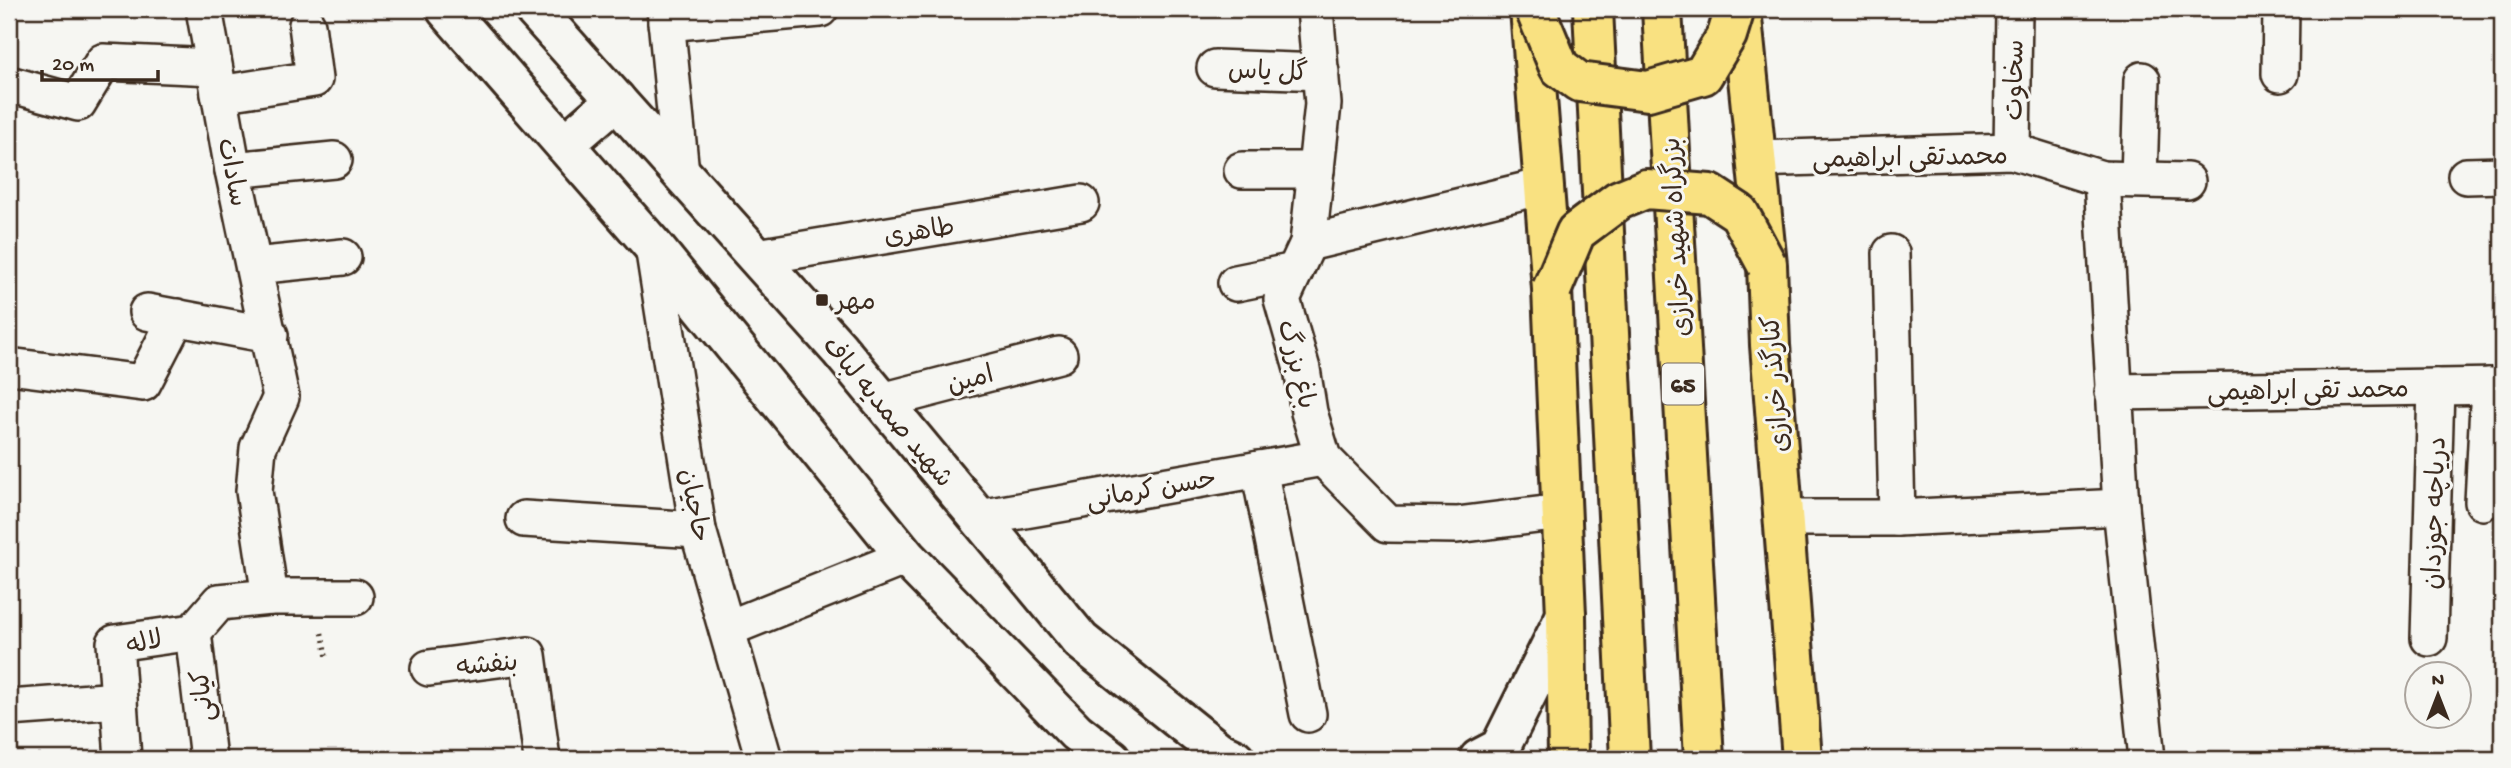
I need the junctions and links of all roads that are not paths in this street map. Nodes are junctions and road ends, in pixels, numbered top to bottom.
1 (204, 9) edge
2 (446, 9) edge
3 (534, 9) edge
4 (820, 9) edge
5 (1315, 9) edge
6 (1533, 9) edge
7 (1592, 9) edge
8 (1662, 9) edge
9 (1735, 9) edge
10 (1741, 9) edge
11 (2014, 9) edge
12 (2281, 9) edge
13 (666, 16) edge
14 (307, 25) dead end
15 (1215, 68) dead end
16 (1321, 72) junction
17 (2280, 74) dead end
18 (217, 80) junction
19 (2142, 80) dead end
20 (9, 84) edge
21 (616, 100) junction
22 (565, 144) junction
23 (2012, 151) junction
24 (1756, 159) junction
25 (334, 160) dead end
26 (233, 170) junction
27 (1242, 170) dead end
28 (1316, 170) junction
29 (681, 173) junction
30 (2502, 175) edge
31 (2466, 176) dead end
32 (2102, 178) junction
33 (2139, 179) junction
34 (2186, 181) dead end
35 (1544, 186) junction
36 (1081, 203) dead end
37 (653, 246) junction
38 (1891, 253) dead end
39 (344, 257) dead end
40 (757, 257) junction
41 (1301, 257) junction
42 (1767, 265) junction
43 (254, 266) junction
44 (1236, 284) dead end
45 (1552, 289) junction
46 (270, 335) junction
47 (1059, 355) dead end
48 (9, 366) edge
49 (2496, 386) edge
50 (2436, 387) junction
51 (2113, 392) junction
52 (882, 401) junction
53 (1323, 458) junction
54 (1259, 468) junction
55 (2483, 502) dead end
56 (2122, 507) junction
57 (1562, 512) junction
58 (979, 518) junction
59 (1785, 518) junction
60 (1897, 518) junction
61 (524, 519) dead end
62 (698, 530) junction
63 (906, 557) junction
64 (270, 597) junction
65 (355, 597) dead end
66 (1566, 615) junction
67 (727, 629) junction
68 (193, 632) junction
69 (2429, 638) dead end
70 (429, 668) dead end
71 (119, 700) junction
72 (9, 708) edge
73 (1308, 714) dead end
74 (122, 759) edge
75 (208, 759) edge
76 (542, 759) edge
77 (764, 759) edge
78 (1111, 759) edge
79 (1235, 759) edge
80 (1479, 759) edge
81 (1568, 759) edge
82 (1630, 759) edge
83 (1704, 759) edge
84 (1802, 759) edge
85 (2147, 759) edge

1 - 18 street, سادات
2 - 22 main road
3 - 21 main road, شهید صمدیه لباف
4 - 13 street
5 - 16 street, باغ بزرگ
6 - 9 main road, bridge
6 - 35 main road
7 - 82 main road
8 - 83 main road, بزرگراه شهید خرازی / 65
10 - 24 main road, کنارگذر خرازی
11 - 23 street, سخاوت
12 - 17 street
13 - 29 street
14 - 18 street
15 - 16 street, گل یاس
16 - 28 street, باغ بزرگ
18 - 20 street
18 - 26 street, سادات
19 - 33 street
21 - 22 main road
21 - 29 main road, شهید صمدیه لباف
22 - 37 main road
23 - 24 street, محمدتقی ابراهیمی
23 - 32 street, محمدتقی ابراهیمی
24 - 42 main road, کنارگذر خرازی
25 - 26 street
26 - 43 street, سادات
27 - 28 street
28 - 41 street, باغ بزرگ
29 - 40 main road, شهید صمدیه لباف
30 - 31 street
32 - 33 street, محمدتقی ابراهیمی
32 - 51 street
33 - 34 street, محمدتقی ابراهیمی
35 - 41 street
35 - 45 main road
36 - 40 street, طاهری
37 - 62 street, حاجیان
37 - 63 main road
38 - 60 street
39 - 43 street
40 - 52 main road, شهید صمدیه لباف
41 - 44 street
41 - 53 street, باغ بزرگ
42 - 45 main road, bridge
42 - 59 main road, کنارگذر خرازی
43 - 46 street, سادات
45 - 57 main road
46 - 48 street
46 - 64 street, سادات
47 - 52 street, امین
49 - 50 street, محمد تقی ابراهیمی
49 - 55 street
50 - 51 street, محمد تقی ابراهیمی
50 - 69 street, دریاچه جوزدان
51 - 56 street
52 - 58 main road, شهید صمدیه لباف
53 - 54 street, حسن کرمانی
53 - 57 street, باغ بزرگ
54 - 58 street, حسن کرمانی
54 - 73 street
56 - 60 street
56 - 85 street
57 - 66 main road
58 - 79 main road, شهید صمدیه لباف
59 - 60 street
59 - 84 main road, کنارگذر خرازی
61 - 62 street
62 - 67 street, حاجیان
63 - 67 street
63 - 78 main road
64 - 65 street, لاله
64 - 68 street, لاله
66 - 80 main road
66 - 81 main road
67 - 77 street, حاجیان
68 - 71 street, لاله
68 - 75 street, کیانی
70 - 76 street, بنفشه
71 - 72 street
71 - 74 street, لاله

